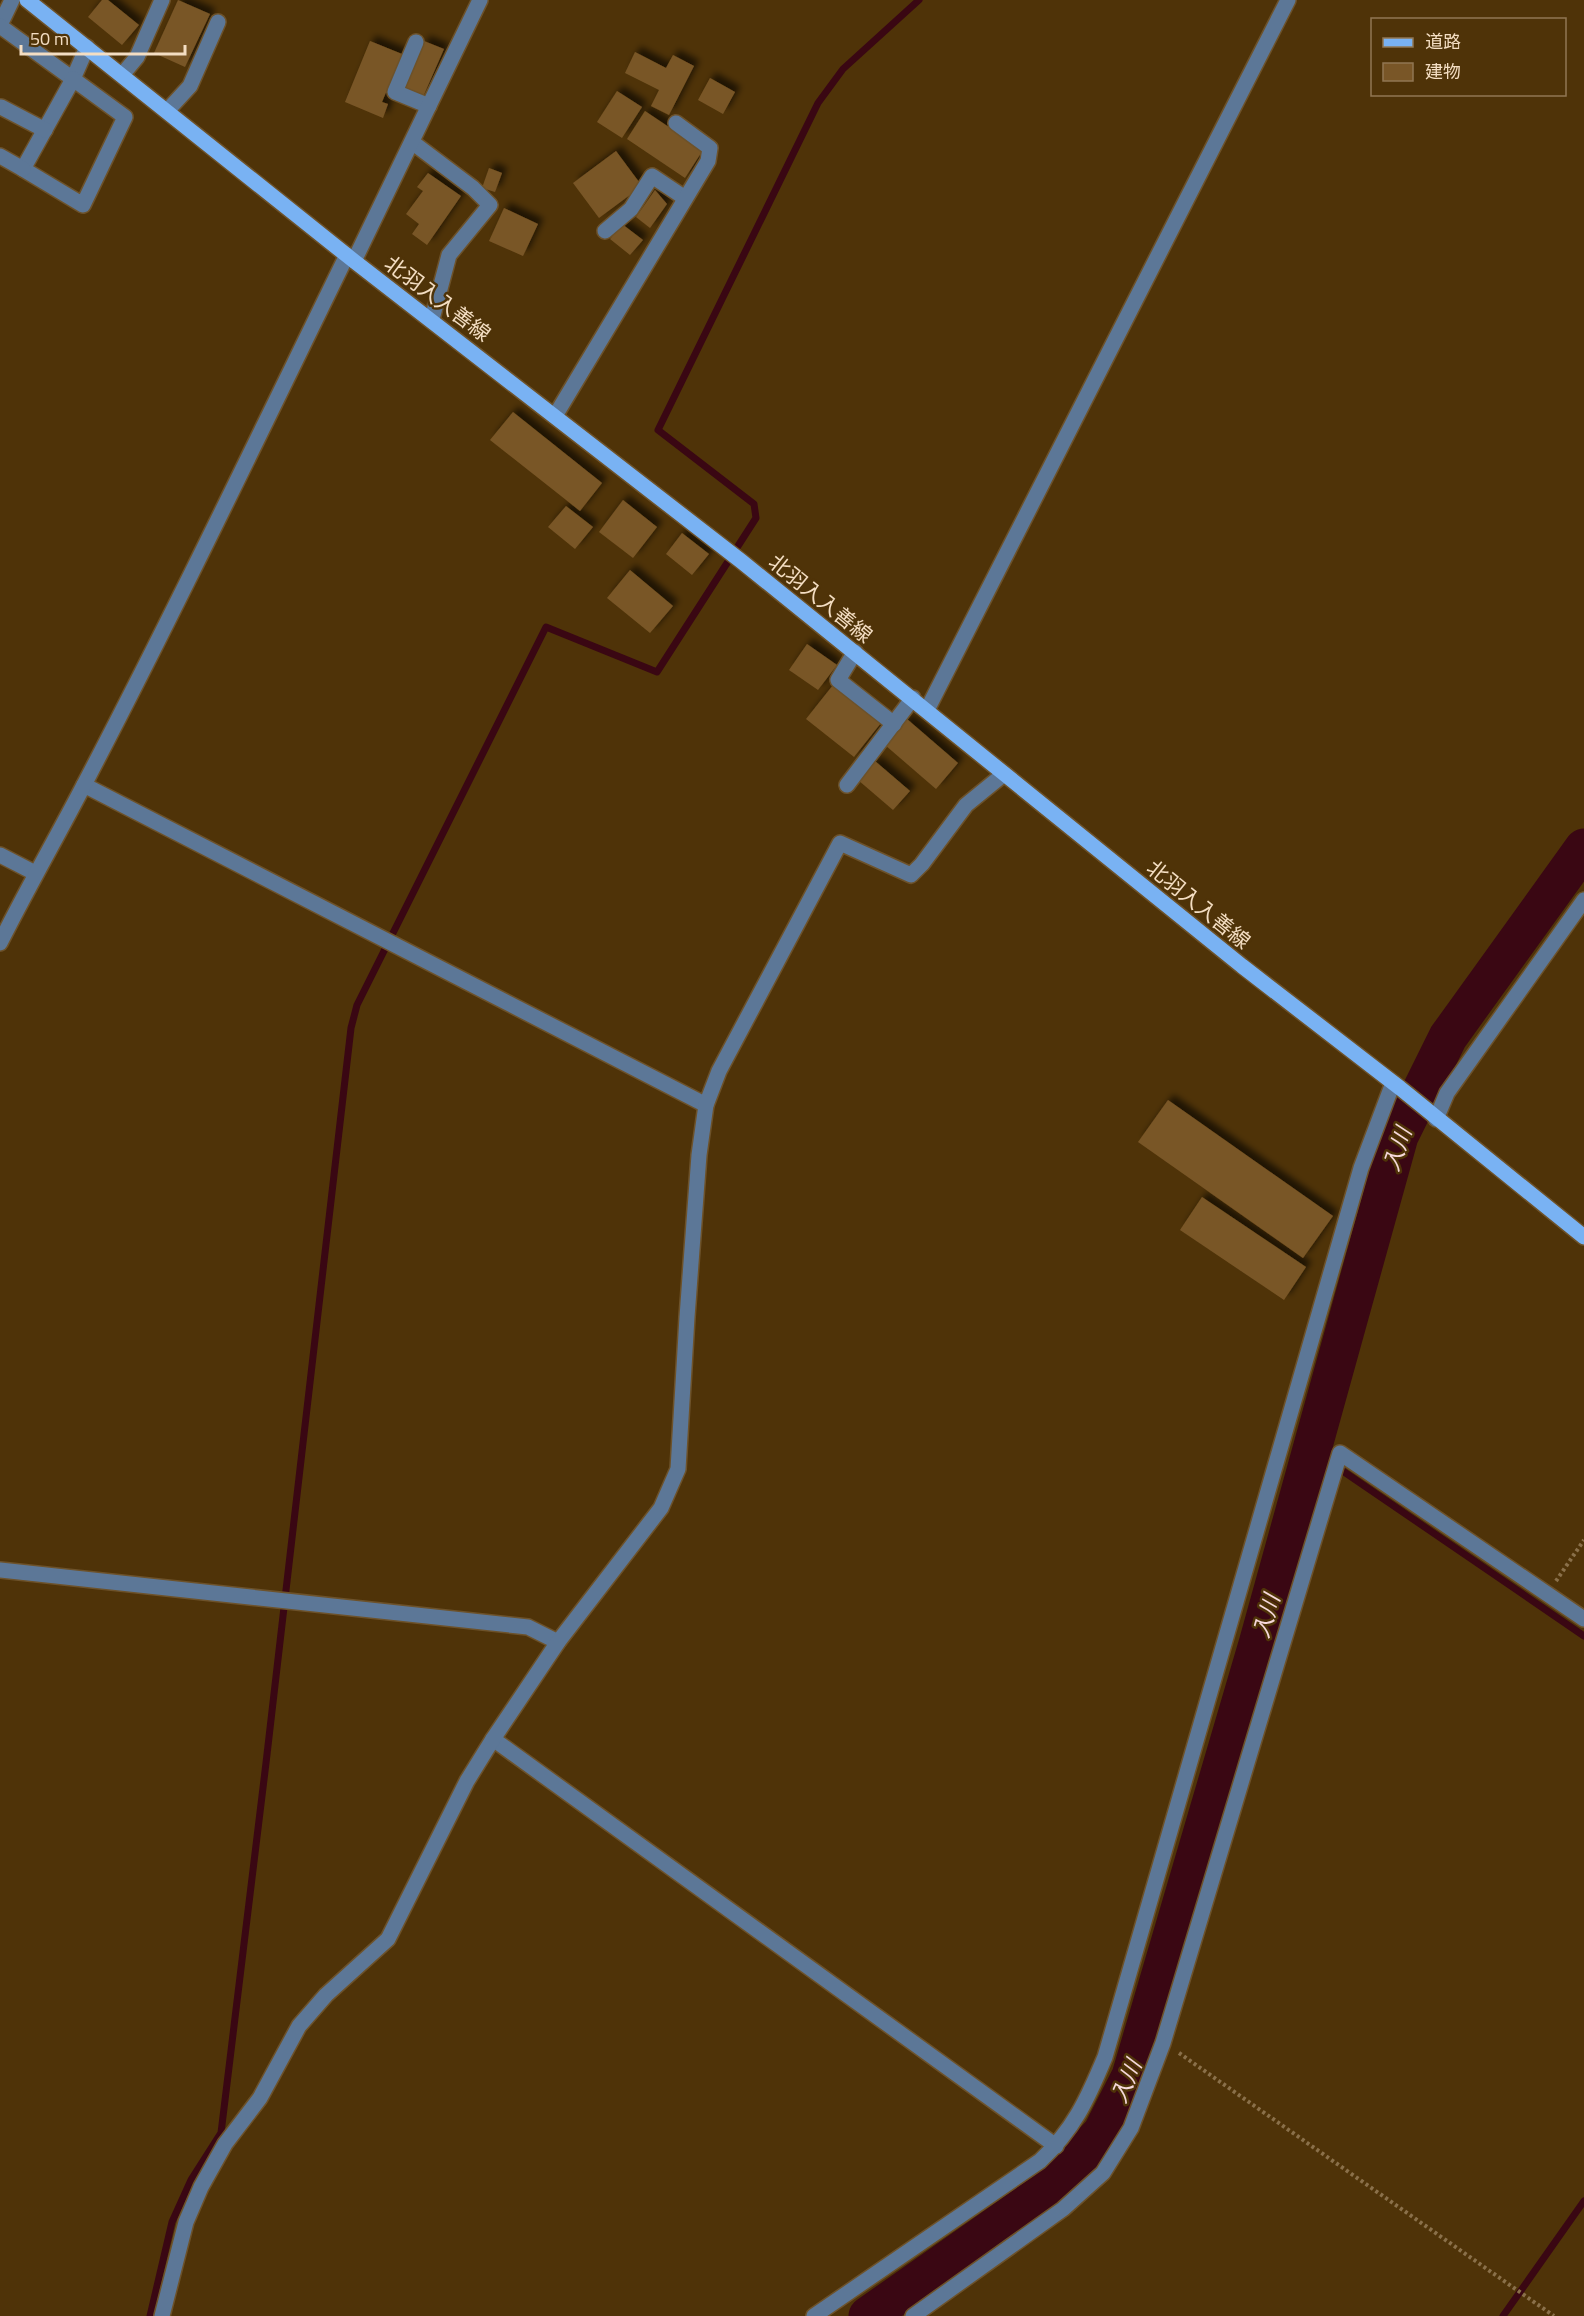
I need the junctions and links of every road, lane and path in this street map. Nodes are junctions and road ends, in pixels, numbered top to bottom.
1 (12, 0) edge
2 (27, 0) edge
3 (162, 0) edge
4 (480, 0) edge
5 (1288, 0) edge
6 (218, 22) dead end
7 (0, 25) edge
8 (416, 42) dead end
9 (87, 47) junction
10 (122, 75) junction
11 (73, 78) junction
12 (429, 106) junction
13 (1, 107) edge
14 (167, 111) junction
15 (676, 123) dead end
16 (45, 130) junction
17 (412, 142) junction
18 (0, 156) edge
19 (23, 169) junction
20 (685, 198) junction
21 (605, 231) dead end
22 (351, 258) junction
23 (432, 320) junction
24 (555, 416) junction
25 (855, 652) junction
26 (913, 698) junction
27 (927, 710) junction
28 (894, 724) junction
29 (1004, 774) junction
30 (84, 784) junction
31 (848, 785) dead end
32 (0, 855) edge
33 (35, 873) junction
34 (1584, 900) edge
35 (0, 943) edge
36 (1396, 1086) junction
37 (705, 1104) junction
38 (1433, 1116) junction
39 (1584, 1237) edge
40 (1584, 1540) edge
41 (0, 1570) edge
42 (1547, 1594) junction
43 (1584, 1620) edge
44 (558, 1642) junction
45 (493, 1739) junction
46 (1163, 2043) junction
47 (1056, 2146) junction
48 (162, 2316) edge
49 (814, 2316) edge
50 (913, 2316) edge
51 (1554, 2316) edge

1 - 7 street
2 - 9 main road, 北羽入入善線
3 - 10 street
4 - 12 street
5 - 27 street
6 - 14 street
7 - 11 street
8 - 12 street
9 - 10 main road, 北羽入入善線
9 - 11 street
10 - 14 main road, 北羽入入善線
11 - 16 street
11 - 19 street
12 - 17 street
13 - 16 street
14 - 22 main road, 北羽入入善線
15 - 20 street
16 - 19 street
17 - 22 street
17 - 23 street
18 - 19 street
20 - 21 street
20 - 24 street
22 - 23 main road, 北羽入入善線
22 - 30 street
23 - 24 main road, 北羽入入善線
24 - 25 main road, 北羽入入善線
25 - 26 main road, 北羽入入善線
25 - 28 street
26 - 27 main road, 北羽入入善線
26 - 28 street
27 - 29 main road, 北羽入入善線
28 - 31 street
29 - 36 main road, 北羽入入善線
29 - 37 street
30 - 33 street
30 - 37 street
32 - 33 street
33 - 35 street
34 - 38 street
36 - 38 main road, 北羽入入善線
36 - 47 street
37 - 44 street
38 - 39 main road, 北羽入入善線
40 - 42 path
41 - 44 street
42 - 43 street
42 - 46 street
44 - 45 street
45 - 47 street
45 - 48 street
46 - 50 street
46 - 51 path
47 - 49 street

